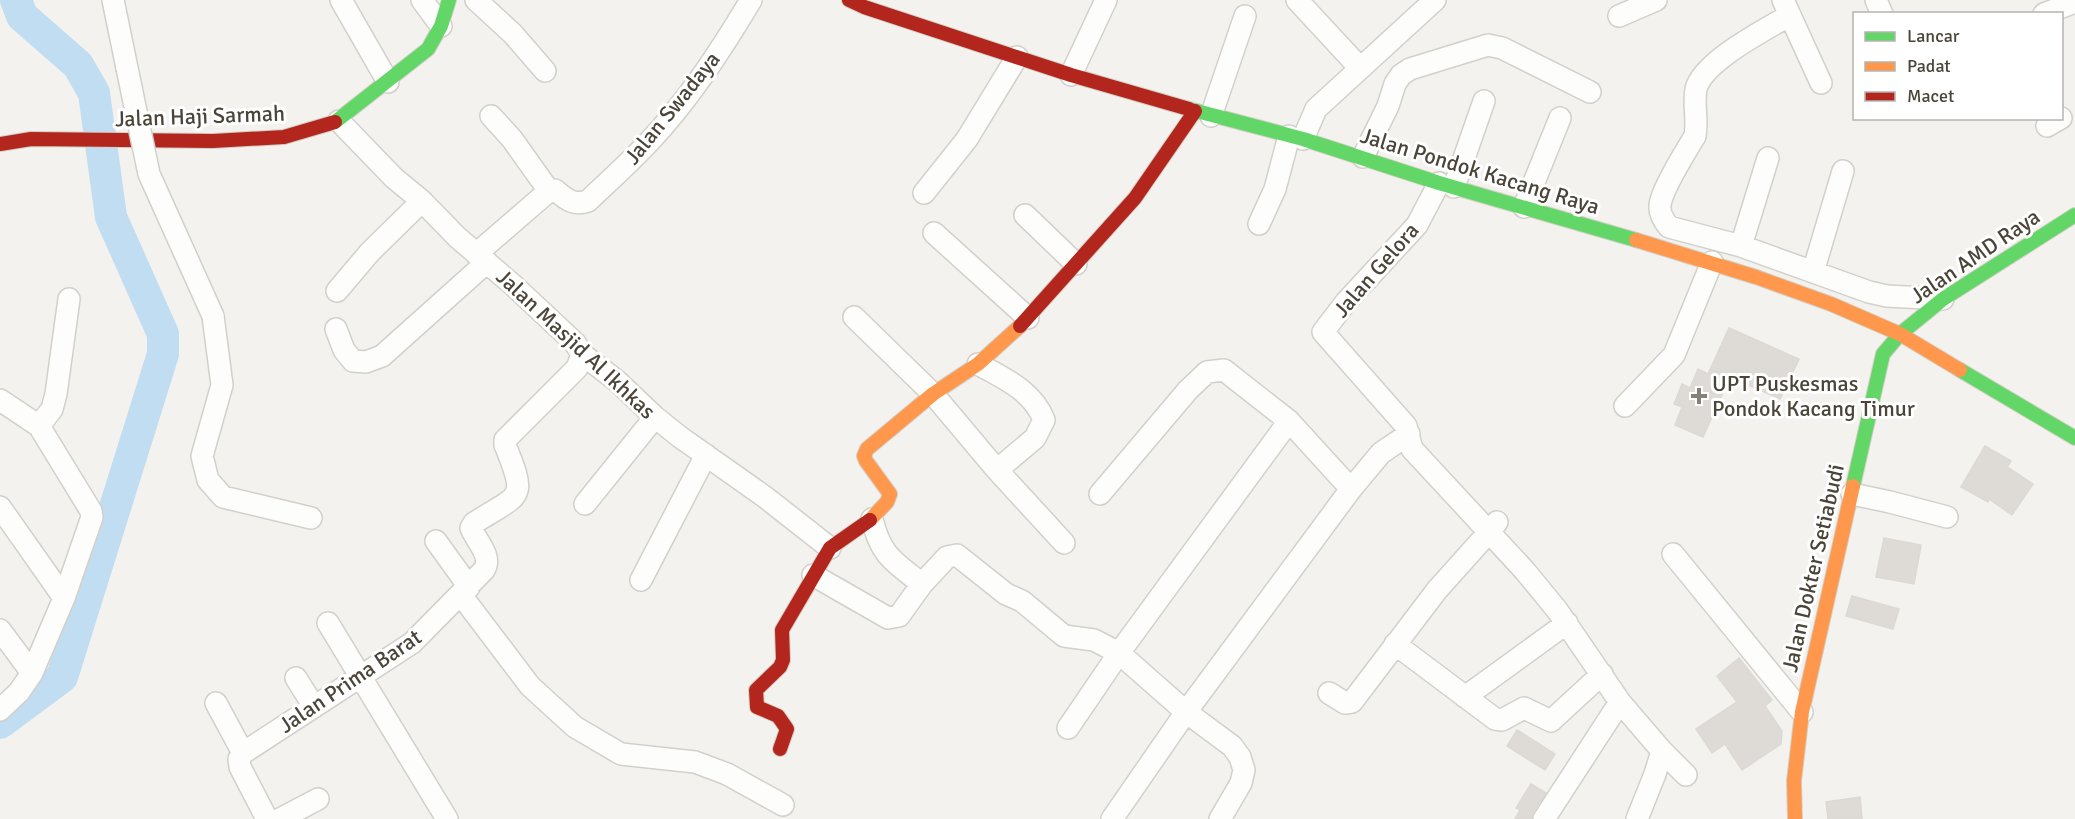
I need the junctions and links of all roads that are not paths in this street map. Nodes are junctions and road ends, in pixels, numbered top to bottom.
1 (113, 0) edge
2 (341, 0) edge
3 (422, 0) edge
4 (449, 0) edge
5 (476, 0) edge
6 (751, 0) edge
7 (849, 0) edge
8 (1106, 0) edge
9 (1297, 0) edge
10 (1435, 0) edge
11 (1656, 0) edge
12 (2075, 2) edge
13 (1786, 7) edge
14 (2049, 12) edge
15 (1245, 16) dead end
16 (1619, 16) dead end
17 (441, 26) junction
18 (1017, 57) junction
19 (1360, 68) junction
20 (545, 71) dead end
21 (1071, 75) junction
22 (388, 82) junction
23 (1821, 83) dead end
24 (1590, 92) dead end
25 (1484, 101) dead end
26 (1203, 114) junction
27 (491, 116) dead end
28 (1560, 118) dead end
29 (339, 121) junction
30 (1296, 137) junction
31 (0, 144) edge
32 (1363, 157) junction
33 (1768, 158) dead end
34 (1843, 171) dead end
35 (1446, 185) junction
36 (549, 191) junction
37 (924, 193) dead end
38 (422, 201) junction
39 (1524, 207) junction
40 (1025, 215) dead end
41 (2075, 215) edge
42 (1259, 224) dead end
43 (934, 233) dead end
44 (1741, 246) junction
45 (482, 258) junction
46 (1712, 262) junction
47 (1076, 264) junction
48 (1813, 272) junction
49 (337, 291) dead end
50 (1943, 298) junction
51 (69, 299) dead end
52 (854, 317) dead end
53 (1028, 318) junction
54 (336, 329) dead end
55 (1900, 334) junction
56 (582, 354) junction
57 (978, 364) junction
58 (933, 394) junction
59 (2, 406) edge
60 (1625, 406) dead end
61 (655, 417) junction
62 (1289, 421) junction
63 (39, 426) junction
64 (1409, 434) junction
65 (2075, 438) edge
66 (706, 455) junction
67 (998, 470) junction
68 (1351, 489) junction
69 (1100, 494) dead end
70 (1852, 494) junction
71 (585, 504) dead end
72 (0, 507) edge
73 (311, 518) dead end
74 (1947, 518) dead end
75 (872, 519) junction
76 (1493, 527) junction
77 (436, 541) dead end
78 (1064, 543) dead end
79 (830, 548) junction
80 (1673, 554) dead end
81 (813, 575) junction
82 (641, 580) dead end
83 (922, 584) junction
84 (465, 591) junction
85 (64, 598) junction
86 (328, 623) dead end
87 (1567, 623) junction
88 (0, 630) edge
89 (1395, 644) junction
90 (1119, 652) junction
91 (32, 673) junction
92 (1602, 674) junction
93 (360, 676) junction
94 (296, 678) dead end
95 (1329, 693) dead end
96 (1465, 697) junction
97 (1620, 702) junction
98 (216, 703) dead end
99 (314, 707) junction
100 (0, 710) edge
101 (1186, 712) junction
102 (1802, 712) junction
103 (1068, 728) dead end
104 (780, 749) dead end
105 (1662, 751) junction
106 (243, 753) junction
107 (1686, 775) dead end
108 (318, 799) dead end
109 (783, 805) dead end
110 (267, 819) edge
111 (280, 819) edge
112 (447, 819) edge
113 (1112, 819) edge
114 (1220, 819) edge
115 (1544, 819) edge
116 (1637, 819) edge
117 (1795, 819) edge

1 - 73 street, bridge
2 - 22 street
3 - 17 street
4 - 17 street, Jalan Haji Sarmah
5 - 20 street
6 - 36 street, Jalan Swadaya
7 - 18 street, Jalan Pondok Kacang Raya
8 - 21 street
9 - 19 street
10 - 19 street
11 - 16 street
12 - 14 street
13 - 23 street
13 - 44 street
15 - 26 street
17 - 22 street, Jalan Haji Sarmah
18 - 21 street, Jalan Pondok Kacang Raya
18 - 37 street
19 - 30 street
21 - 26 street, Jalan Pondok Kacang Raya
22 - 29 street, Jalan Haji Sarmah
24 - 32 street
25 - 35 street
26 - 30 street, Jalan Pondok Kacang Raya
26 - 47 street
27 - 36 street
28 - 39 street
29 - 31 street, Jalan Haji Sarmah
29 - 38 street, Jalan Masjid Al Ikhkas
30 - 32 street, Jalan Pondok Kacang Raya
30 - 42 street
32 - 35 street, Jalan Pondok Kacang Raya
33 - 44 street
34 - 48 street
35 - 39 street, Jalan Pondok Kacang Raya
35 - 64 street, Jalan Gelora
36 - 45 street
38 - 45 street, Jalan Masjid Al Ikhkas
38 - 49 street
39 - 46 street, Jalan Pondok Kacang Raya
40 - 47 street
41 - 50 street, Jalan AMD Raya
43 - 53 street
44 - 48 street
45 - 54 street
45 - 56 street, Jalan Masjid Al Ikhkas
46 - 55 street, Jalan Pondok Kacang Raya
46 - 60 street
47 - 53 street
48 - 50 street
50 - 55 street, Jalan AMD Raya
51 - 63 street
52 - 58 street
53 - 57 street
55 - 65 street, Jalan Pondok Kacang Raya
55 - 70 street, Jalan Dokter Setiabudi
56 - 61 street, Jalan Masjid Al Ikhkas
56 - 84 street, Jalan Prima Barat
57 - 58 street
57 - 67 street
58 - 67 street
58 - 75 street
59 - 63 street
61 - 66 street, Jalan Masjid Al Ikhkas
61 - 71 street
62 - 68 street
62 - 69 street
62 - 90 street
63 - 85 street
64 - 68 street
64 - 76 street
66 - 79 street, Jalan Masjid Al Ikhkas
66 - 82 street
67 - 78 street
68 - 101 street
70 - 74 street
70 - 102 street, Jalan Dokter Setiabudi
72 - 85 street
75 - 79 street
75 - 83 street
76 - 87 street
76 - 89 street
77 - 84 street
79 - 81 street
80 - 102 street
81 - 83 street
81 - 104 street
83 - 90 street
84 - 93 street, Jalan Prima Barat
84 - 109 street
85 - 91 street
86 - 93 street
87 - 92 street
87 - 96 street
88 - 91 street
89 - 95 street
89 - 96 street
90 - 101 street
90 - 103 street
91 - 100 street
92 - 96 street
92 - 97 street
93 - 99 street, Jalan Prima Barat
93 - 112 street
94 - 99 street
97 - 105 street
97 - 115 street
98 - 106 street
99 - 106 street, Jalan Prima Barat
101 - 113 street
101 - 114 street
102 - 117 street, Jalan Dokter Setiabudi
105 - 107 street
105 - 116 street
106 - 110 street
108 - 111 street

